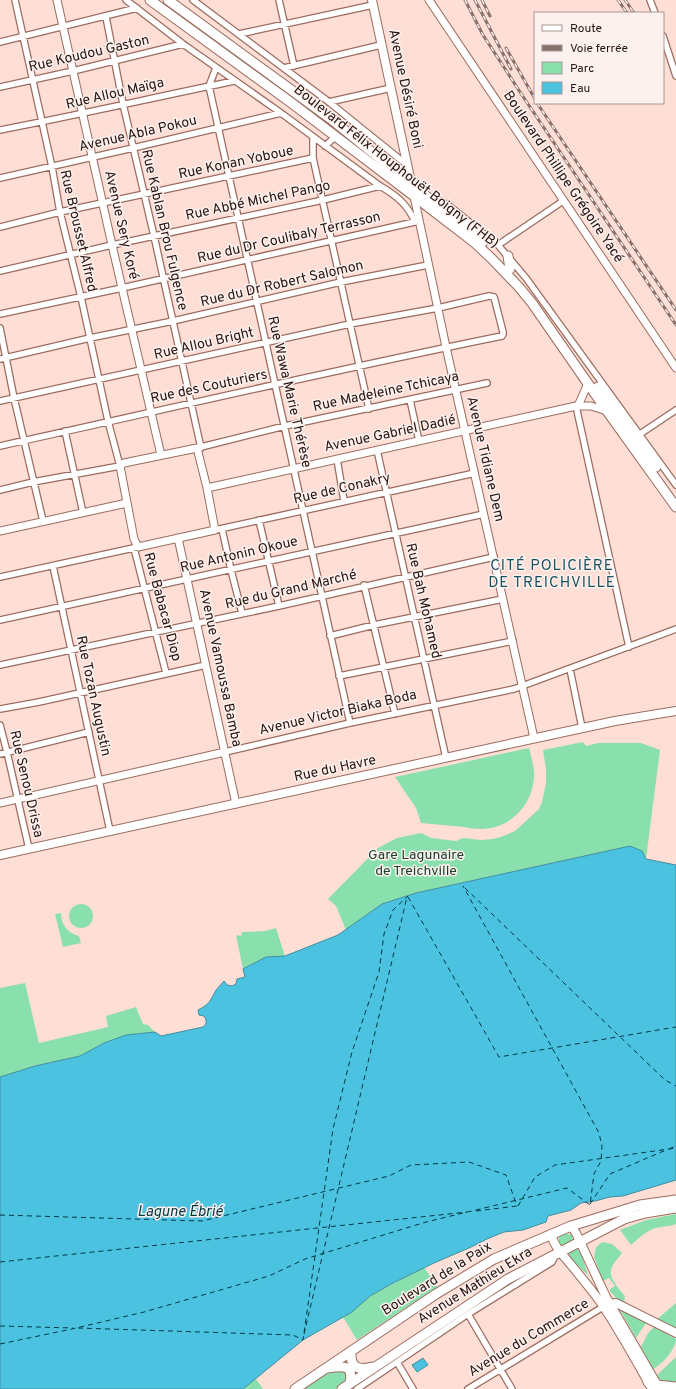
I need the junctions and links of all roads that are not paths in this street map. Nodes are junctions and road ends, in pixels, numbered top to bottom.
1 (15, 0) edge
2 (57, 0) edge
3 (126, 0) edge
4 (150, 0) edge
5 (168, 0) edge
6 (193, 0) edge
7 (279, 0) edge
8 (430, 0) edge
9 (650, 0) edge
10 (373, 2) edge
11 (137, 8) junction
12 (655, 12) edge
13 (106, 17) junction
14 (284, 24) junction
15 (64, 27) junction
16 (239, 34) junction
17 (23, 37) junction
18 (664, 39) edge
19 (0, 42) edge
20 (184, 44) junction
21 (381, 45) junction
22 (114, 61) junction
23 (294, 66) junction
24 (216, 68) junction
25 (284, 68) junction
26 (73, 72) junction
27 (676, 76) edge
28 (32, 80) junction
29 (234, 81) junction
30 (209, 86) junction
31 (0, 87) edge
32 (391, 88) junction
33 (329, 102) junction
34 (123, 104) junction
35 (281, 113) junction
36 (83, 114) junction
37 (42, 122) junction
38 (218, 128) junction
39 (0, 130) edge
40 (314, 137) junction
41 (335, 137) junction
42 (325, 146) junction
43 (133, 148) junction
44 (93, 157) junction
45 (313, 158) junction
46 (407, 165) junction
47 (52, 167) junction
48 (230, 176) junction
49 (0, 178) edge
50 (412, 184) junction
51 (380, 186) junction
52 (144, 195) junction
53 (414, 196) junction
54 (427, 196) junction
55 (323, 200) junction
56 (563, 201) junction
57 (102, 204) junction
58 (60, 212) junction
59 (238, 218) junction
60 (417, 221) junction
61 (0, 227) edge
62 (154, 236) junction
63 (331, 240) junction
64 (112, 245) junction
65 (498, 245) junction
66 (71, 254) junction
67 (508, 256) junction
68 (248, 260) junction
69 (428, 265) junction
70 (510, 269) junction
71 (0, 271) edge
72 (164, 278) junction
73 (341, 282) junction
74 (122, 288) junction
75 (81, 296) junction
76 (256, 302) junction
77 (438, 308) junction
78 (0, 314) edge
79 (173, 322) junction
80 (350, 324) junction
81 (0, 328) edge
82 (132, 330) junction
83 (90, 338) junction
84 (266, 343) junction
85 (446, 347) junction
86 (3, 358) edge
87 (182, 361) junction
88 (360, 365) junction
89 (676, 368) edge
90 (141, 371) junction
91 (98, 379) junction
92 (487, 382) dead end
93 (587, 382) junction
94 (276, 385) junction
95 (456, 389) junction
96 (14, 398) junction
97 (410, 400) junction
98 (0, 401) edge
99 (191, 404) junction
100 (577, 406) junction
101 (369, 409) junction
102 (607, 410) junction
103 (676, 410) edge
104 (150, 412) junction
105 (108, 421) junction
106 (285, 426) junction
107 (466, 431) junction
108 (64, 432) junction
109 (640, 434) junction
110 (24, 441) junction
111 (419, 441) junction
112 (0, 446) edge
113 (199, 448) junction
114 (377, 450) junction
115 (161, 455) junction
116 (337, 459) junction
117 (120, 466) junction
118 (294, 469) junction
119 (475, 473) junction
120 (75, 475) junction
121 (33, 482) junction
122 (676, 485) edge
123 (207, 488) junction
124 (0, 490) edge
125 (386, 492) junction
126 (676, 496) edge
127 (344, 501) junction
128 (127, 503) junction
129 (676, 506) edge
130 (302, 511) junction
131 (83, 513) junction
132 (484, 514) junction
133 (260, 520) junction
134 (42, 521) junction
135 (218, 529) junction
136 (0, 531) edge
137 (395, 533) junction
138 (178, 538) junction
139 (136, 547) junction
140 (313, 551) junction
141 (494, 557) junction
142 (269, 560) junction
143 (53, 566) junction
144 (231, 570) junction
145 (404, 576) junction
146 (0, 577) edge
147 (187, 580) junction
148 (364, 585) junction
149 (144, 588) junction
150 (321, 595) junction
151 (503, 599) junction
152 (279, 606) junction
153 (61, 607) junction
154 (242, 613) junction
155 (414, 618) junction
156 (0, 620) edge
157 (196, 623) junction
158 (374, 625) junction
159 (676, 629) edge
160 (156, 631) junction
161 (330, 636) junction
162 (513, 641) junction
163 (628, 647) junction
164 (70, 649) junction
165 (424, 658) junction
166 (0, 665) edge
167 (206, 665) junction
168 (383, 667) junction
169 (570, 669) junction
170 (166, 673) junction
171 (339, 676) junction
172 (523, 686) junction
173 (80, 692) junction
174 (435, 705) junction
175 (0, 709) edge
176 (676, 711) edge
177 (395, 714) junction
178 (350, 723) junction
179 (0, 725) edge
180 (582, 728) junction
181 (89, 732) junction
182 (534, 738) junction
183 (7, 752) junction
184 (225, 752) junction
185 (0, 754) edge
186 (446, 758) junction
187 (99, 781) junction
188 (18, 799) junction
189 (0, 803) edge
190 (236, 804) junction
191 (110, 831) junction
192 (29, 849) junction
193 (0, 855) edge
194 (676, 1200) edge
195 (676, 1208) edge
196 (571, 1226) junction
197 (551, 1234) junction
198 (580, 1242) junction
199 (558, 1253) junction
200 (476, 1305) junction
201 (606, 1305) junction
202 (468, 1314) junction
203 (676, 1333) edge
204 (412, 1346) junction
205 (351, 1351) junction
206 (397, 1362) junction
207 (376, 1366) junction
208 (327, 1369) junction
209 (501, 1370) junction
210 (357, 1387) edge
211 (655, 1387) edge
212 (676, 1387) edge
213 (295, 1389) edge
214 (342, 1389) edge
215 (413, 1389) edge
216 (468, 1389) edge
217 (512, 1389) edge

1 - 17 street, Rue Brousset Alfred
2 - 15 street, Avenue Sery Koré
3 - 11 street
4 - 41 main road, Boulevard Félix Houphouët Boigny (FHB)
5 - 50 main road, Boulevard Félix Houphouët Boigny (FHB)
6 - 16 street, Boulevard Félix Houphouët Boigny (FHB)
7 - 14 street
8 - 56 street, Boulevard Phillipe Grégoire Yacé
9 - 12 street
10 - 14 street
10 - 21 main road, Avenue Désiré Boni
11 - 13 street
11 - 20 street
13 - 15 street
13 - 22 street, Rue Kablan Brou Fulgence
14 - 16 street
14 - 23 street
15 - 17 street
15 - 26 street, Avenue Sery Koré
16 - 25 street, Boulevard Félix Houphouët Boigny (FHB)
17 - 19 street
17 - 28 street, Rue Brousset Alfred
18 - 27 street
20 - 22 street, Rue Koudou Gaston
20 - 24 street
21 - 23 street
21 - 32 main road, Avenue Désiré Boni
22 - 26 street, Rue Koudou Gaston
22 - 34 street, Rue Kablan Brou Fulgence
23 - 25 street
24 - 29 street
24 - 30 street
25 - 33 street, Boulevard Félix Houphouët Boigny (FHB)
26 - 28 street, Rue Koudou Gaston
26 - 36 street, Avenue Sery Koré
28 - 31 street, Rue Koudou Gaston
28 - 37 street, Rue Brousset Alfred
29 - 30 street, Rue Allou Maïga
29 - 35 street
30 - 34 street, Rue Allou Maïga
30 - 38 street, Rue Wawa Marie Thérèse
32 - 33 street
32 - 46 main road, Avenue Désiré Boni
33 - 46 street, Boulevard Félix Houphouët Boigny (FHB)
34 - 36 street, Rue Allou Maïga
34 - 43 street, Rue Kablan Brou Fulgence
35 - 38 street, Avenue Abla Pokou
35 - 40 street
36 - 37 street, Rue Allou Maïga
36 - 44 street, Avenue Sery Koré
37 - 39 street, Rue Allou Maïga
37 - 47 street, Rue Brousset Alfred
38 - 43 street, Avenue Abla Pokou
38 - 48 street, Rue Wawa Marie Thérèse
40 - 42 street
40 - 45 street
41 - 42 street
41 - 53 main road, Boulevard Félix Houphouët Boigny (FHB)
42 - 51 street
43 - 44 street, Avenue Abla Pokou
43 - 52 street, Rue Kablan Brou Fulgence
44 - 47 street, Avenue Abla Pokou
44 - 57 street, Avenue Sery Koré
45 - 48 street, Rue Konan Yoboue
45 - 55 street
46 - 50 main road, Avenue Désiré Boni
47 - 49 street, Avenue Abla Pokou
47 - 58 street, Rue Brousset Alfred
48 - 52 street, Rue Konan Yoboue
48 - 59 street, Rue Wawa Marie Thérèse
50 - 53 main road, Avenue Tidiane Dem
50 - 54 main road, Boulevard Félix Houphouët Boigny (FHB)
51 - 55 street, Rue Abbé Michel Pango
51 - 60 street
52 - 57 street, Rue Konan Yoboue
52 - 62 street, Rue Kablan Brou Fulgence
53 - 60 street, Avenue Tidiane Dem
53 - 93 main road, Boulevard Félix Houphouët Boigny (FHB)
54 - 65 street, Boulevard Félix Houphouët Boigny (FHB)
54 - 70 main road, Boulevard Félix Houphouët Boigny (FHB)
55 - 59 street, Rue Abbé Michel Pango
55 - 63 street
56 - 65 street
56 - 89 street, Boulevard Phillipe Grégoire Yacé
57 - 58 street, Rue Konan Yoboue
57 - 64 street, Avenue Sery Koré
58 - 61 street, Rue Konan Yoboue
58 - 66 street, Rue Brousset Alfred
59 - 62 street, Rue Abbé Michel Pango
59 - 68 street, Rue Wawa Marie Thérèse
60 - 63 street, Rue du Dr Coulibaly Terrasson
60 - 69 street, Avenue Tidiane Dem
62 - 64 street, Rue Abbé Michel Pango
62 - 72 street, Rue Kablan Brou Fulgence
63 - 68 street, Rue du Dr Coulibaly Terrasson
63 - 73 street
64 - 66 street, Rue Abbé Michel Pango
64 - 74 street, Avenue Sery Koré
65 - 67 street, Boulevard Félix Houphouët Boigny (FHB)
66 - 71 street, Rue Abbé Michel Pango
66 - 75 street, Rue Brousset Alfred
67 - 70 main road
67 - 109 street, Boulevard Félix Houphouët Boigny (FHB)
68 - 72 street, Rue du Dr Coulibaly Terrasson
68 - 76 street, Rue Wawa Marie Thérèse
69 - 73 street, Rue du Dr Robert Salomon
69 - 77 street, Avenue Tidiane Dem
70 - 126 main road, Boulevard Félix Houphouët Boigny (FHB)
72 - 74 street, Rue du Dr Coulibaly Terrasson
72 - 79 street, Rue Kablan Brou Fulgence
73 - 76 street, Rue du Dr Robert Salomon
73 - 80 street
74 - 75 street, Rue du Dr Coulibaly Terrasson
74 - 82 street, Avenue Sery Koré
75 - 78 street, Rue du Dr Coulibaly Terrasson
75 - 83 street, Rue Brousset Alfred
76 - 79 street, Rue du Dr Robert Salomon
76 - 84 street, Rue Wawa Marie Thérèse
77 - 80 street, Rue Allou Bright
77 - 85 street, Avenue Tidiane Dem
77 - 85 street, Rue Allou Bright
79 - 82 street, Rue du Dr Robert Salomon
79 - 87 street, Rue Kablan Brou Fulgence
80 - 84 street, Rue Allou Bright
80 - 88 street
81 - 86 street
82 - 83 street, Rue du Dr Robert Salomon
82 - 90 street, Avenue Sery Koré
83 - 86 street, Rue du Dr Robert Salomon
83 - 91 street, Rue Brousset Alfred
84 - 87 street, Rue Allou Bright
84 - 94 street, Rue Wawa Marie Thérèse
85 - 88 street, Rue des Couturiers
85 - 95 street, Avenue Tidiane Dem
86 - 96 street
87 - 90 street, Rue Allou Bright
87 - 99 street, Rue Kablan Brou Fulgence
88 - 94 street, Rue des Couturiers
88 - 101 street
90 - 91 street, Rue Allou Bright
90 - 104 street, Avenue Sery Koré
91 - 96 street, Rue Allou Bright
91 - 105 street, Rue Brousset Alfred
92 - 95 street, Rue Madeleine Tchicaya
93 - 100 street
93 - 102 main road, Boulevard Félix Houphouët Boigny (FHB)
94 - 99 street, Rue des Couturiers
94 - 106 street, Rue Wawa Marie Thérèse
95 - 97 street, Rue Madeleine Tchicaya
95 - 107 street, Avenue Tidiane Dem
96 - 98 street, Rue Allou Bright
96 - 110 street
97 - 101 street, Rue Madeleine Tchicaya
97 - 111 street
99 - 104 street, Rue des Couturiers
99 - 113 street, Rue Kablan Brou Fulgence
100 - 102 street, Avenue Gabriel Dadié
100 - 107 street, Avenue Gabriel Dadié
100 - 163 street
101 - 106 street, Rue Madeleine Tchicaya
102 - 129 main road, Boulevard Félix Houphouët Boigny (FHB)
103 - 109 street
104 - 105 street, Rue des Couturiers
104 - 115 street, Avenue Sery Koré
105 - 108 street, Rue des Couturiers
105 - 117 street, Rue Brousset Alfred
106 - 113 street, Rue Madeleine Tchicaya
106 - 118 street, Rue Wawa Marie Thérèse
107 - 111 street, Avenue Gabriel Dadié
107 - 119 street, Avenue Tidiane Dem
108 - 110 street, Rue des Couturiers
108 - 120 street
109 - 122 street, Boulevard Félix Houphouët Boigny (FHB)
110 - 112 street, Rue des Couturiers
110 - 121 street
111 - 114 street, Avenue Gabriel Dadié
113 - 115 street
113 - 123 street
114 - 116 street, Avenue Gabriel Dadié
114 - 125 street, Rue Bah Mohamed
115 - 117 street
116 - 118 street, Avenue Gabriel Dadié
116 - 127 street
117 - 120 street
117 - 128 street
118 - 123 street, Avenue Gabriel Dadié
118 - 130 street, Rue Wawa Marie Thérèse
119 - 125 street, Rue de Conakry
119 - 132 street, Avenue Tidiane Dem
120 - 121 street
120 - 131 street
121 - 124 street
121 - 134 street
123 - 135 street
125 - 127 street, Rue de Conakry
125 - 137 street, Rue Bah Mohamed
127 - 130 street, Rue de Conakry
128 - 131 street
128 - 139 street
130 - 133 street, Rue de Conakry
130 - 140 street, Rue Wawa Marie Thérèse
131 - 134 street
132 - 137 street, Rue Antonin Okoue
132 - 141 street, Avenue Tidiane Dem
133 - 135 street, Rue de Conakry
133 - 142 street
134 - 136 street
135 - 138 street
135 - 144 street
137 - 140 street, Rue Antonin Okoue
137 - 145 street, Rue Bah Mohamed
138 - 139 street
138 - 147 street, Avenue Vamoussa Bamba
139 - 143 street
139 - 149 street, Rue Babacar Diop
140 - 142 street, Rue Antonin Okoue
140 - 150 street, Rue Wawa Marie Thérèse
141 - 145 street, Rue du Grand Marché
141 - 151 street, Avenue Tidiane Dem
142 - 144 street, Rue Antonin Okoue
142 - 152 street
143 - 146 street
143 - 153 street, Rue Tozan Augustin
144 - 147 street, Rue Antonin Okoue
144 - 154 street
145 - 148 street, Rue du Grand Marché
145 - 155 street, Rue Bah Mohamed
147 - 149 street, Rue Antonin Okoue
147 - 157 street, Avenue Vamoussa Bamba
148 - 150 street, Rue du Grand Marché
148 - 158 street
149 - 153 street, Rue Antonin Okoue
149 - 160 street, Rue Babacar Diop
150 - 152 street, Rue du Grand Marché
150 - 161 street, Rue Wawa Marie Thérèse
151 - 155 street
151 - 162 street, Avenue Tidiane Dem
152 - 154 street, Rue du Grand Marché
153 - 156 street, Rue Antonin Okoue
153 - 164 street, Rue Tozan Augustin
154 - 157 street, Rue du Grand Marché
155 - 158 street
155 - 165 street, Rue Bah Mohamed
157 - 160 street, Rue du Grand Marché
157 - 167 street, Avenue Vamoussa Bamba
158 - 161 street
158 - 168 street
159 - 163 street, Avenue Victor Biaka Boda
160 - 164 street, Rue du Grand Marché
160 - 170 street, Rue Babacar Diop
161 - 171 street, Rue Wawa Marie Thérèse
162 - 165 street
162 - 172 street, Avenue Tidiane Dem
163 - 169 street, Avenue Victor Biaka Boda
164 - 166 street, Rue du Grand Marché
164 - 173 street, Rue Tozan Augustin
165 - 168 street
165 - 174 street, Rue Bah Mohamed
167 - 170 street
167 - 184 street, Avenue Vamoussa Bamba
168 - 171 street
168 - 177 street
169 - 172 street, Avenue Victor Biaka Boda
169 - 180 street
170 - 173 street
171 - 178 street, Rue Wawa Marie Thérèse
172 - 174 street, Avenue Victor Biaka Boda
172 - 182 street, Avenue Tidiane Dem
173 - 175 street
173 - 181 street, Rue Tozan Augustin
174 - 177 street, Avenue Victor Biaka Boda
174 - 186 street, Rue Bah Mohamed
176 - 180 main road, Rue du Havre
177 - 178 street, Avenue Victor Biaka Boda
178 - 184 street, Avenue Victor Biaka Boda
179 - 183 street, Rue Senou Drissa
180 - 182 main road, Rue du Havre
181 - 183 street
181 - 187 street, Rue Tozan Augustin
182 - 186 main road, Rue du Havre
183 - 185 street
183 - 188 street, Rue Senou Drissa
184 - 187 street, Avenue Victor Biaka Boda
184 - 190 street, Avenue Vamoussa Bamba
186 - 190 main road, Rue du Havre
187 - 188 street, Avenue Victor Biaka Boda
187 - 191 street, Rue Tozan Augustin
188 - 189 street, Avenue Victor Biaka Boda
188 - 192 street, Rue Senou Drissa
190 - 191 main road, Rue du Havre
191 - 192 main road, Rue du Havre
192 - 193 main road, Rue du Havre
194 - 196 main road, Boulevard de la Paix
195 - 198 main road, Avenue Mathieu Ekra
196 - 197 main road, Boulevard de la Paix
196 - 198 main road
197 - 199 main road
197 - 205 main road, Boulevard de la Paix
198 - 199 main road, Avenue Mathieu Ekra
198 - 201 main road
199 - 200 main road, Avenue Mathieu Ekra
199 - 201 main road
200 - 202 street
200 - 204 main road, Avenue Mathieu Ekra
201 - 203 main road
201 - 209 street, Avenue du Commerce
201 - 211 main road
202 - 204 street
202 - 209 street
204 - 206 street
204 - 207 main road, Avenue Mathieu Ekra
205 - 207 main road
205 - 208 main road, Boulevard de la Paix
206 - 210 street
206 - 215 street
207 - 210 main road, Avenue Mathieu Ekra
208 - 210 main road
208 - 213 main road, Boulevard de la Paix
209 - 216 street, Avenue du Commerce
209 - 217 street
210 - 214 main road, Avenue Mathieu Ekra
211 - 212 main road

